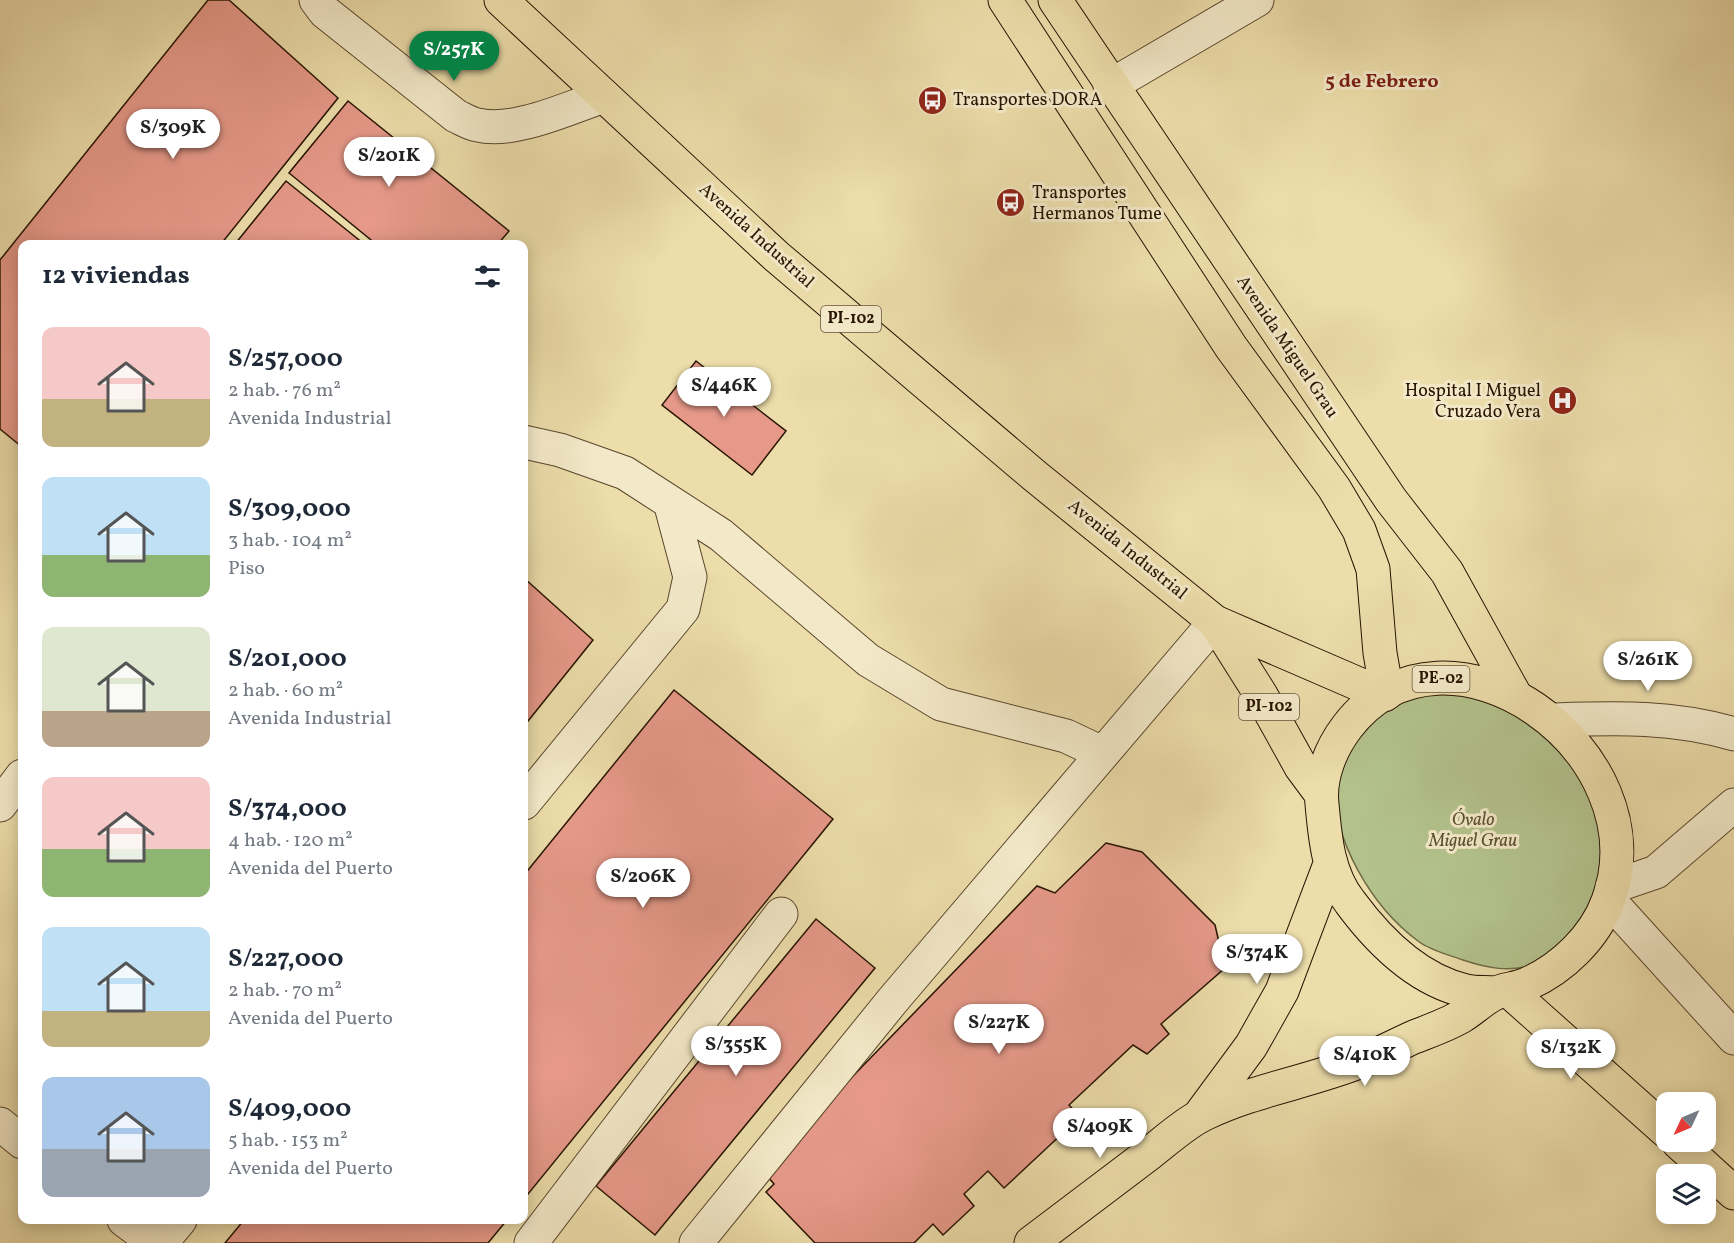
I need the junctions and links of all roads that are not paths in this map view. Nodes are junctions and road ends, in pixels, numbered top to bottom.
1 (316, 0) edge
2 (501, 0) edge
3 (1005, 0) edge
4 (1055, 0) edge
5 (1257, 0) edge
6 (1110, 86) junction
7 (604, 96) junction
8 (528, 442) edge
9 (670, 502) junction
10 (1215, 622) junction
11 (1385, 694) junction
12 (1516, 697) junction
13 (1553, 720) junction
14 (1734, 734) edge
15 (1102, 753) junction
16 (18, 781) edge
17 (1321, 794) junction
18 (528, 798) edge
19 (0, 805) edge
20 (1734, 805) edge
21 (1330, 864) junction
22 (1610, 893) junction
23 (781, 914) dead end
24 (1502, 992) junction
25 (1734, 1038) edge
26 (1200, 1115) junction
27 (1656, 1123) edge
28 (0, 1124) edge
29 (18, 1139) edge
30 (1689, 1152) edge
31 (1734, 1193) edge
32 (129, 1224) edge
33 (177, 1224) edge
34 (155, 1243) edge
35 (161, 1243) edge
36 (531, 1243) edge
37 (696, 1243) edge
38 (1031, 1243) edge

1 - 7 street
2 - 7 main road, Avenida Industrial / PI-102
3 - 11 main road, PE-02
4 - 6 main road, Avenida Miguel Grau / PE-02
5 - 6 street
6 - 12 main road, Avenida Miguel Grau / PE-02
7 - 10 main road, Avenida Industrial / PI-102
8 - 9 street
9 - 15 street
9 - 18 street
10 - 11 main road, Avenida Industrial / PI-102
10 - 15 street
10 - 17 main road, Avenida Industrial / PI-102
11 - 12 main road, PE-02
11 - 17 main road, PE-02
12 - 13 main road, PE-02
13 - 14 street
13 - 22 main road, PE-02
15 - 37 street
16 - 19 street
17 - 21 main road, PE-02
20 - 22 street
21 - 24 main road, PE-02
21 - 26 main road, PE-02
22 - 24 main road, PE-02
22 - 25 street
23 - 36 street
24 - 26 main road, PE-02
24 - 27 main road
26 - 38 main road, PE-02
28 - 29 street
30 - 31 main road
32 - 34 street
33 - 35 street

